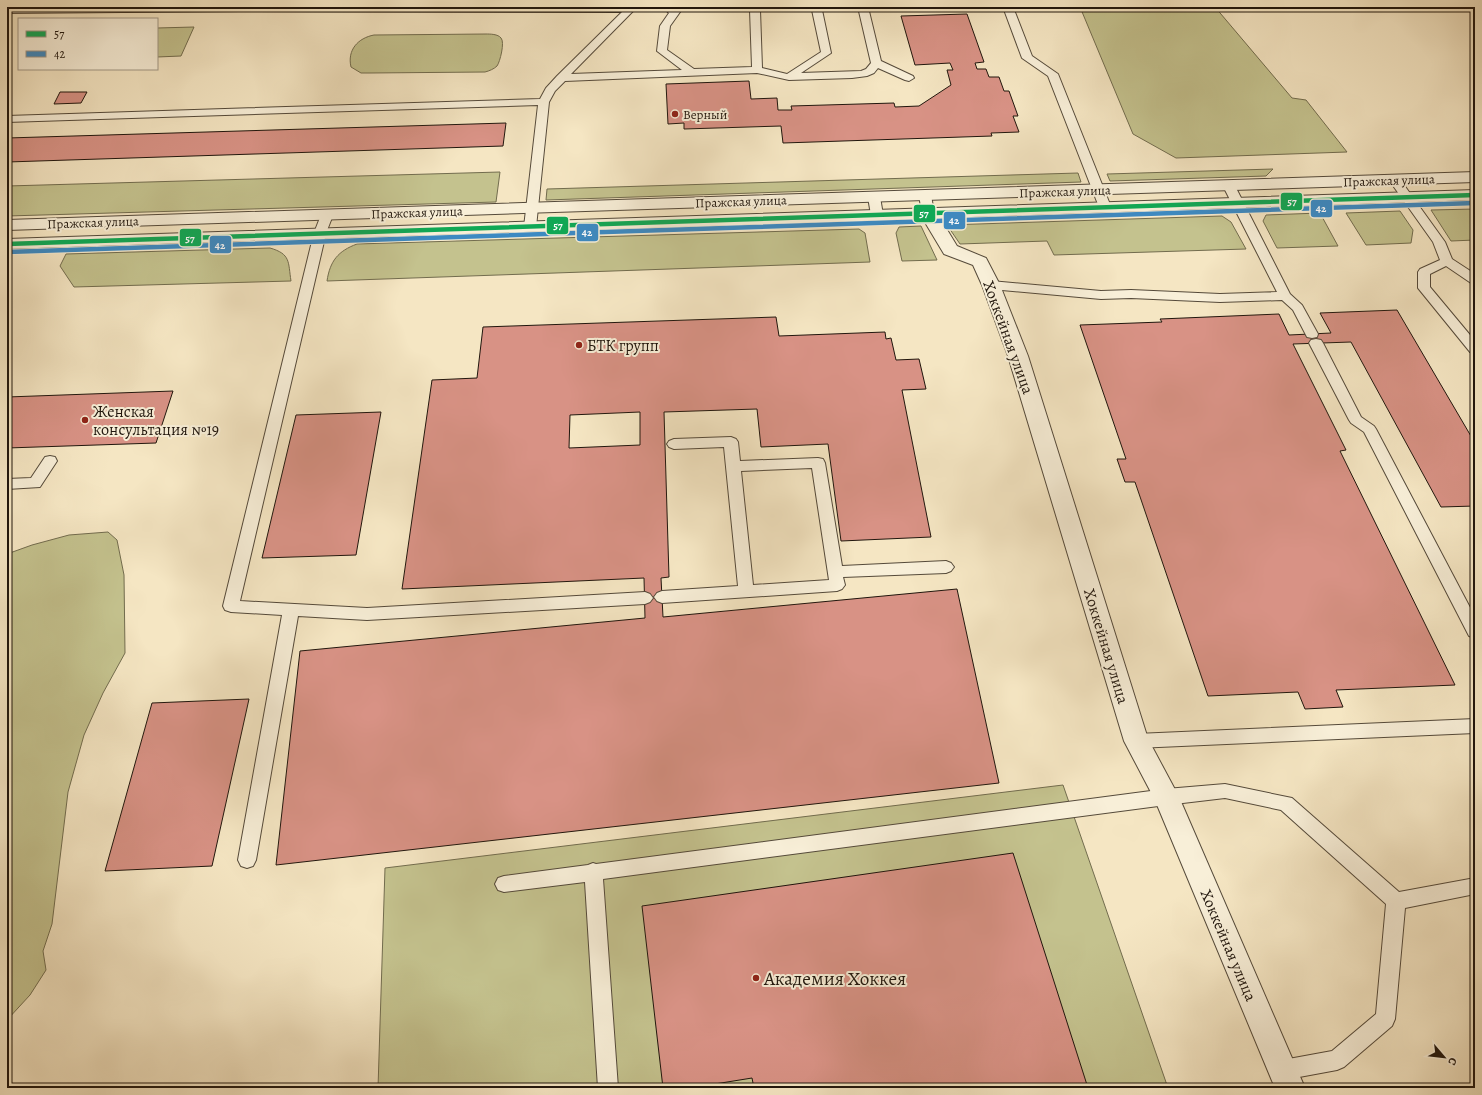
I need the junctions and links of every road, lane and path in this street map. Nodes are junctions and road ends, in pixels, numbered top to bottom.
1 (667, 7) edge
2 (863, 7) edge
3 (1008, 7) edge
4 (630, 8) edge
5 (7, 10) edge
6 (755, 10) dead end
7 (817, 10) dead end
8 (876, 63) junction
9 (757, 70) junction
10 (691, 72) junction
11 (789, 77) junction
12 (561, 78) junction
13 (909, 78) dead end
14 (544, 102) junction
15 (63, 107) dead end
16 (58, 117) junction
17 (7, 119) edge
18 (1475, 177) edge
19 (1395, 180) junction
20 (1229, 186) junction
21 (1098, 190) junction
22 (1475, 195) edge
23 (874, 197) junction
24 (1406, 197) junction
25 (1238, 203) junction
26 (926, 204) junction
27 (1105, 207) junction
28 (532, 208) junction
29 (326, 215) junction
30 (877, 215) junction
31 (7, 225) edge
32 (530, 227) junction
33 (320, 233) junction
34 (7, 244) edge
35 (1447, 261) junction
36 (1475, 280) edge
37 (991, 285) junction
38 (1285, 296) junction
39 (1475, 349) edge
40 (674, 444) dead end
41 (50, 460) dead end
42 (734, 466) junction
43 (7, 484) edge
44 (946, 567) dead end
45 (835, 572) junction
46 (746, 591) junction
47 (662, 597) dead end
48 (645, 598) dead end
49 (291, 609) junction
50 (1475, 632) edge
51 (1475, 726) edge
52 (1136, 741) junction
53 (1166, 796) junction
54 (247, 860) dead end
55 (593, 871) junction
56 (504, 884) dead end
57 (1475, 886) edge
58 (1396, 901) junction
59 (1286, 1079) edge
60 (608, 1088) edge

1 - 10 lane
2 - 8 lane
3 - 21 lane
4 - 5 lane
4 - 12 lane
6 - 9 lane
7 - 11 lane
8 - 11 lane
8 - 13 lane
9 - 10 lane
9 - 11 lane
10 - 12 lane
12 - 14 lane
14 - 16 lane
14 - 28 lane
15 - 16 lane
16 - 17 lane
18 - 19 street, Пражская улица
19 - 20 street, Пражская улица
19 - 24 lane
20 - 21 street, Пражская улица
20 - 25 lane
21 - 26 street, Пражская улица
21 - 27 lane
22 - 24 street, Пражская улица
23 - 26 street, Пражская улица
23 - 28 street, Пражская улица
23 - 30 lane
24 - 25 street, Пражская улица
24 - 35 lane
25 - 27 street, Пражская улица
25 - 38 lane
26 - 27 street, Пражская улица
26 - 30 street, Пражская улица
26 - 37 street, Хоккейная улица
28 - 29 street, Пражская улица
28 - 32 lane
29 - 31 street, Пражская улица
29 - 33 lane
30 - 32 street, Пражская улица
32 - 33 street, Пражская улица
33 - 34 street, Пражская улица
33 - 49 lane
35 - 36 lane
35 - 39 lane
37 - 38 lane
37 - 52 street, Хоккейная улица
38 - 50 lane
40 - 42 lane
41 - 43 lane
42 - 45 lane
42 - 46 lane
44 - 45 lane
45 - 46 lane
46 - 47 lane
48 - 49 lane
49 - 54 lane
51 - 52 lane
52 - 53 street, Хоккейная улица
53 - 55 lane
53 - 58 lane
53 - 59 street, Хоккейная улица
55 - 56 lane
55 - 60 lane
57 - 58 lane
58 - 59 lane

